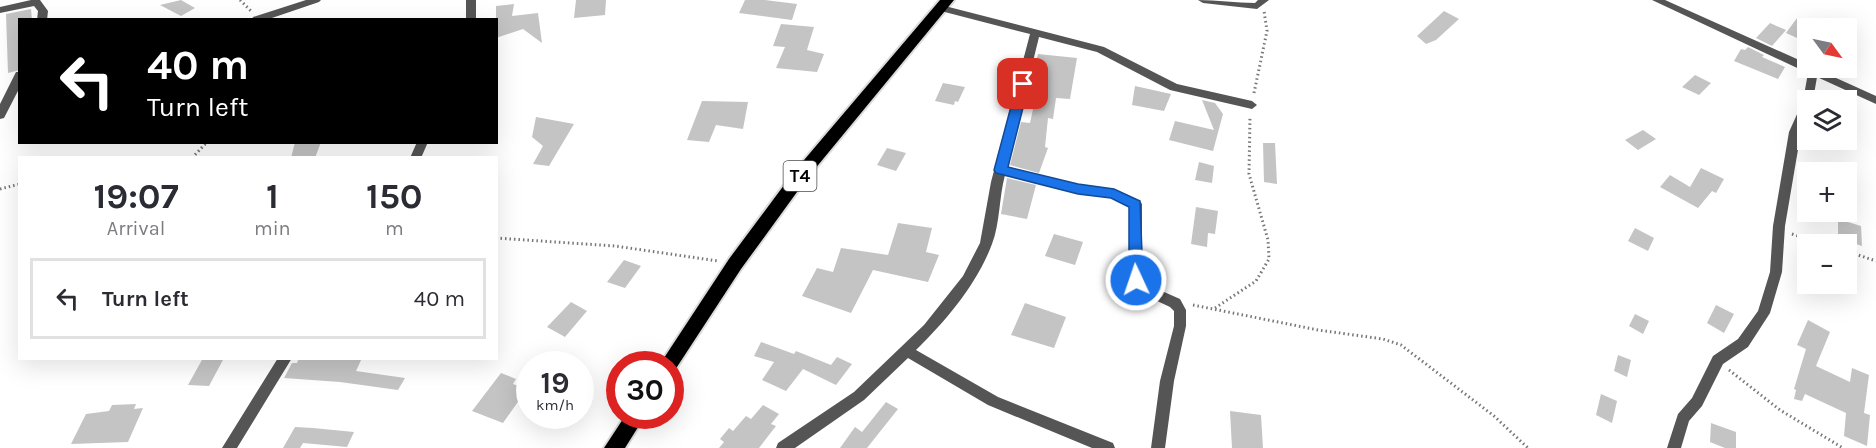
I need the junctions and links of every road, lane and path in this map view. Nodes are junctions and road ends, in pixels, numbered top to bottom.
1 (316, 0) edge
2 (471, 0) edge
3 (1203, 0) edge
4 (1657, 0) edge
5 (1263, 2) edge
6 (944, 4) edge
7 (0, 10) edge
8 (42, 18) edge
9 (260, 18) edge
10 (471, 18) edge
11 (1035, 33) junction
12 (1797, 65) edge
13 (1826, 78) edge
14 (18, 79) edge
15 (1876, 100) edge
16 (1252, 105) junction
17 (0, 115) edge
18 (1797, 127) edge
19 (205, 144) edge
20 (194, 156) edge
21 (1001, 170) junction
22 (18, 184) edge
23 (0, 189) edge
24 (1778, 229) junction
25 (1797, 235) edge
26 (498, 238) edge
27 (1857, 255) edge
28 (1876, 261) edge
29 (735, 264) junction
30 (1175, 303) junction
31 (1215, 308) junction
32 (678, 351) edge
33 (907, 351) junction
34 (285, 360) edge
35 (1718, 360) junction
36 (627, 429) edge
37 (229, 448) edge
38 (614, 448) edge
39 (783, 448) edge
40 (1108, 448) edge
41 (1158, 448) edge
42 (1528, 448) edge
43 (1674, 448) edge
44 (1843, 448) edge

1 - 9 street
2 - 10 street
3 - 5 street
4 - 12 street
5 - 16 path
6 - 11 street
6 - 29 highway, T4
7 - 8 street
11 - 16 street
11 - 21 street
13 - 15 street
14 - 17 street
16 - 31 path
18 - 24 street
19 - 20 path
21 - 30 street
21 - 33 street
22 - 23 path
24 - 25 path
24 - 35 street
26 - 29 path
27 - 28 path
29 - 32 highway, T4
30 - 31 path
30 - 41 street
31 - 42 path
33 - 39 street
33 - 40 street
34 - 37 street
35 - 43 street
35 - 44 path
36 - 38 highway

